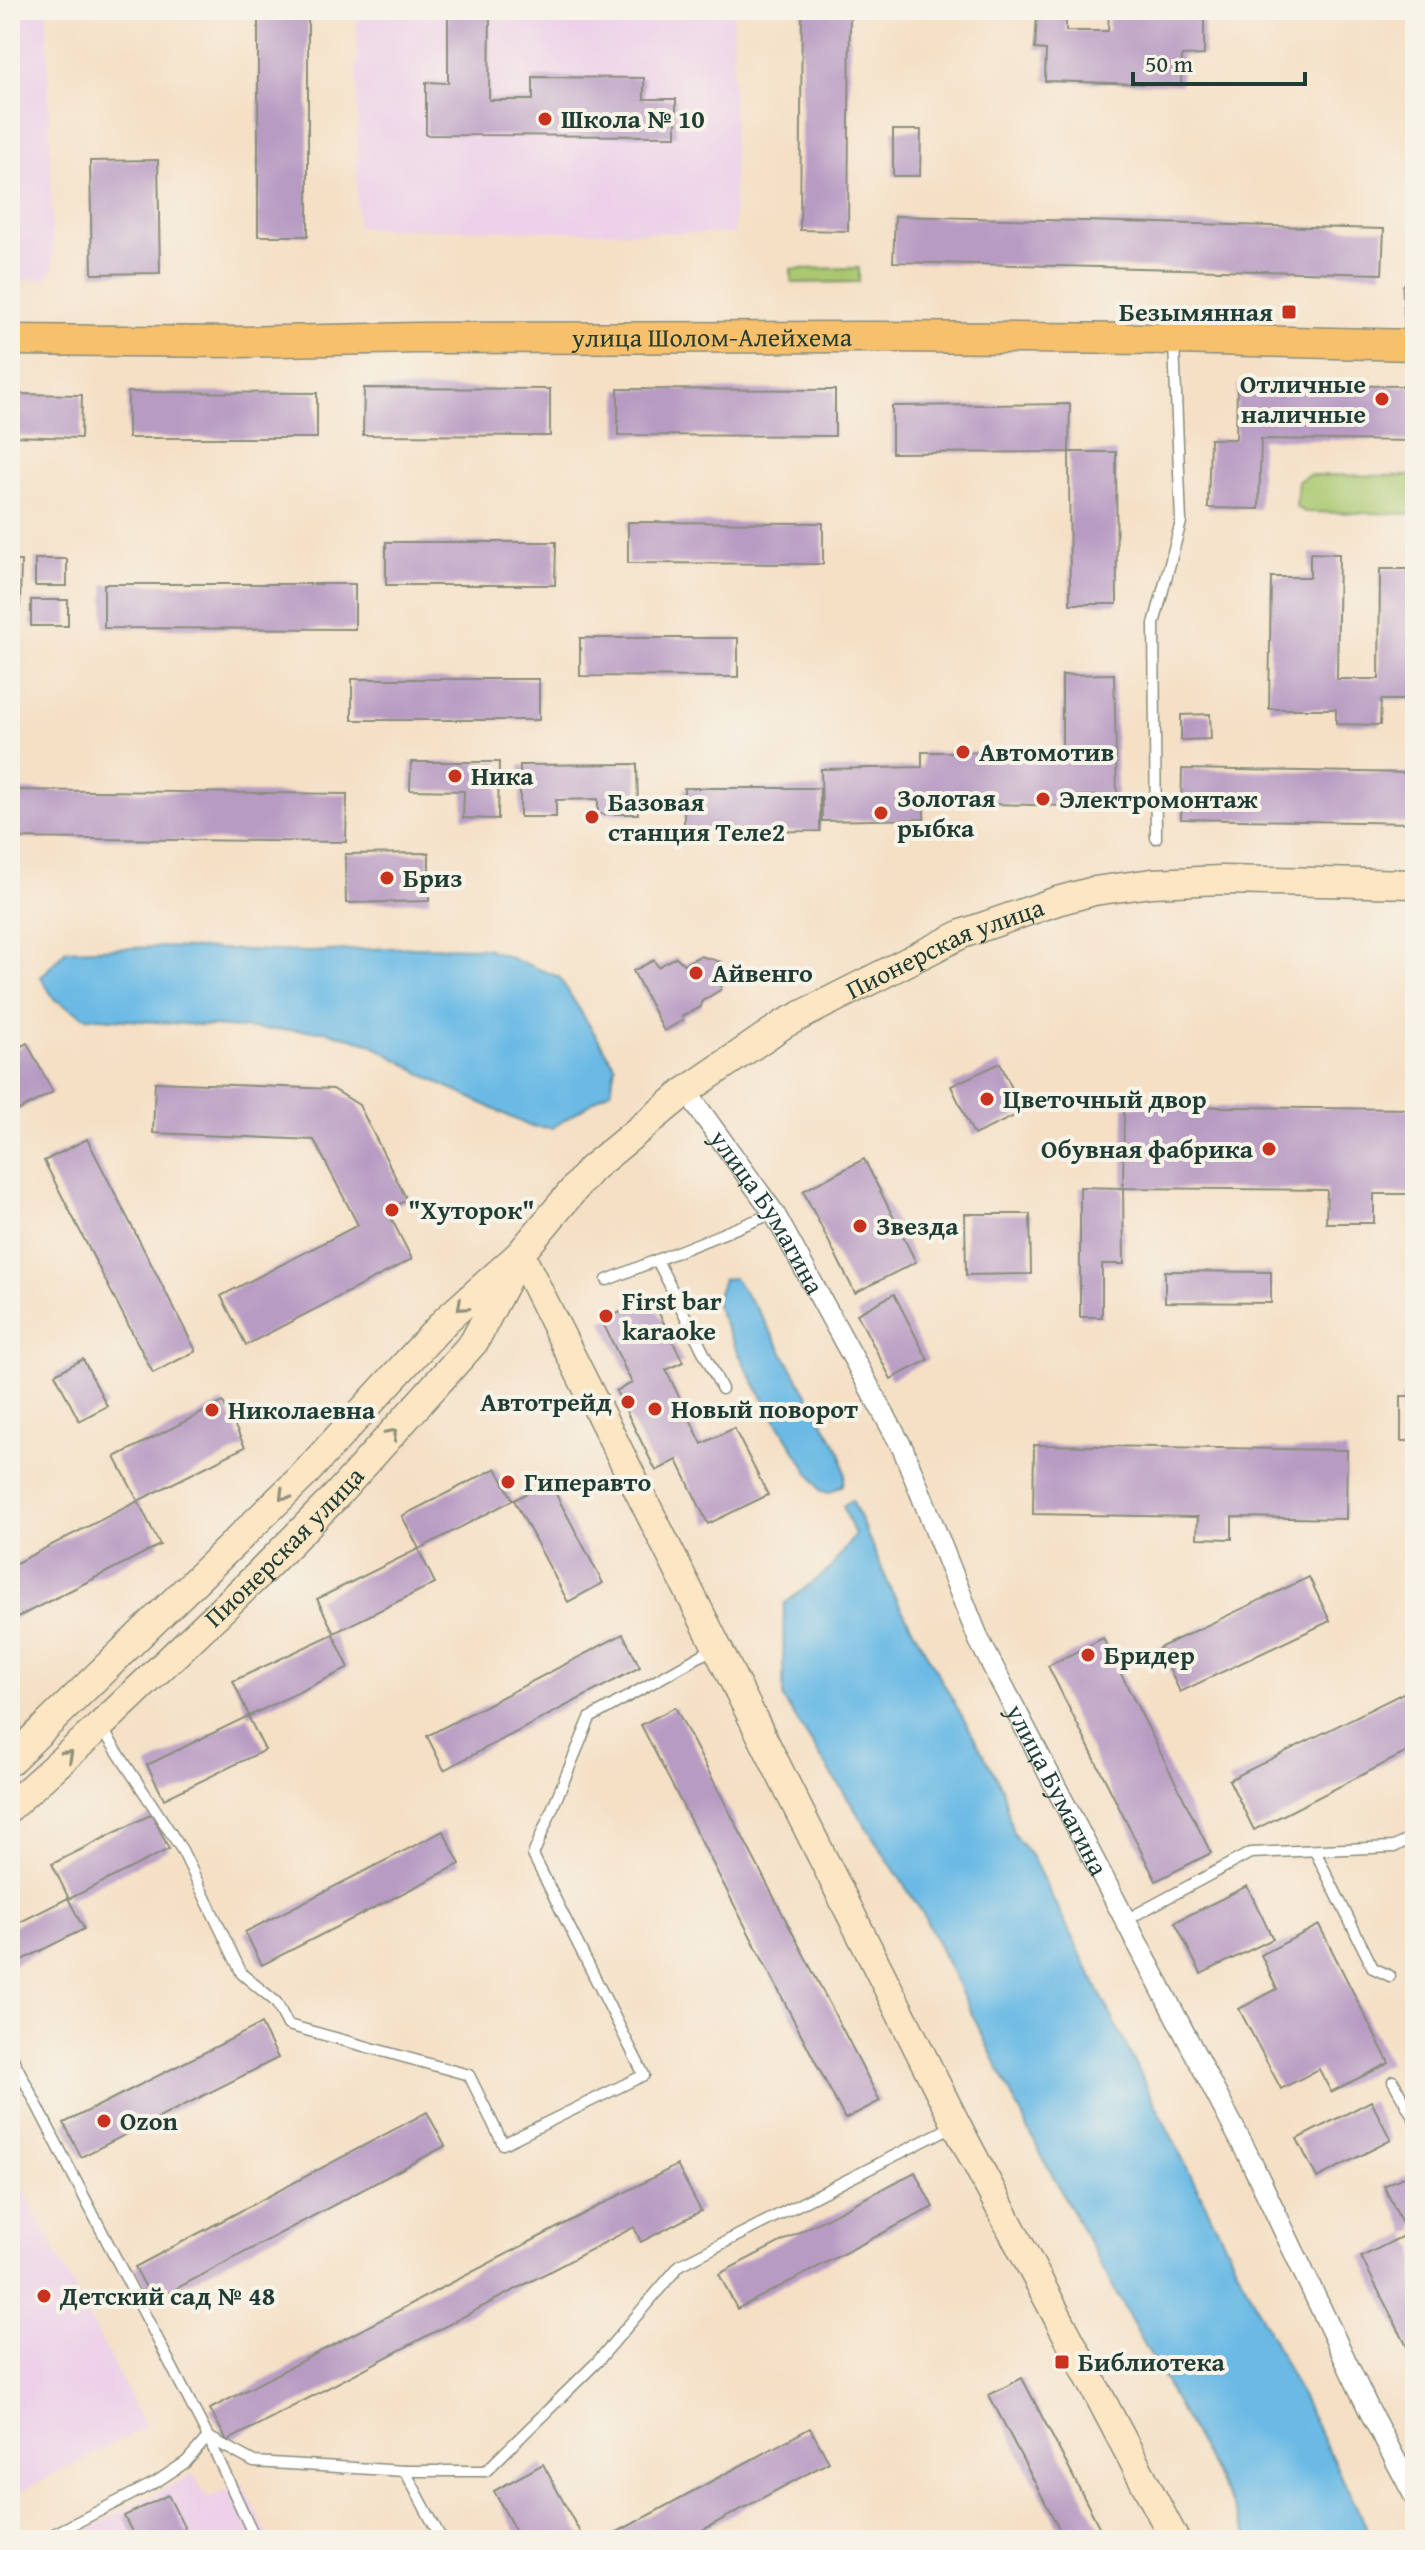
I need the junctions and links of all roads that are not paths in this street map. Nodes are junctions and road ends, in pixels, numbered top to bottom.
1 (1408, 288) dead end
2 (1174, 339) junction
3 (10, 340) edge
4 (1413, 345) edge
5 (1156, 838) dead end
6 (1415, 884) edge
7 (686, 1091) junction
8 (774, 1213) junction
9 (520, 1254) junction
10 (657, 1260) junction
11 (607, 1280) dead end
12 (722, 1389) dead end
13 (717, 1646) junction
14 (100, 1726) junction
15 (10, 1761) edge
16 (10, 1807) edge
17 (1415, 1836) edge
18 (1315, 1851) junction
19 (1124, 1921) junction
20 (1390, 1976) dead end
21 (10, 2053) edge
22 (1393, 2081) dead end
23 (1415, 2120) edge
24 (956, 2124) junction
25 (208, 2437) junction
26 (405, 2471) junction
27 (1415, 2497) edge
28 (42, 2540) edge
29 (256, 2540) edge
30 (442, 2540) edge
31 (1175, 2540) edge

1 - 4 lane
2 - 3 main road, улица Шолом-Алейхема
2 - 4 main road, улица Шолом-Алейхема
2 - 5 lane
6 - 7 main road, Пионерская улица
7 - 8 street, улица Бумагина
7 - 9 main road, Пионерская улица
8 - 10 lane
8 - 19 street, улица Бумагина
9 - 13 main road
14 -> 9 main road, Пионерская улица
9 -> 15 main road, Пионерская улица
10 - 11 lane
10 - 12 lane
13 - 14 lane
13 - 24 main road
16 -> 14 main road, Пионерская улица
17 - 18 lane
18 - 19 lane
18 - 20 lane
19 - 27 street, улица Бумагина
21 - 25 lane
22 - 23 lane
24 - 26 lane
24 - 31 main road
25 - 26 lane
25 - 28 lane
25 - 29 lane
26 - 30 lane

